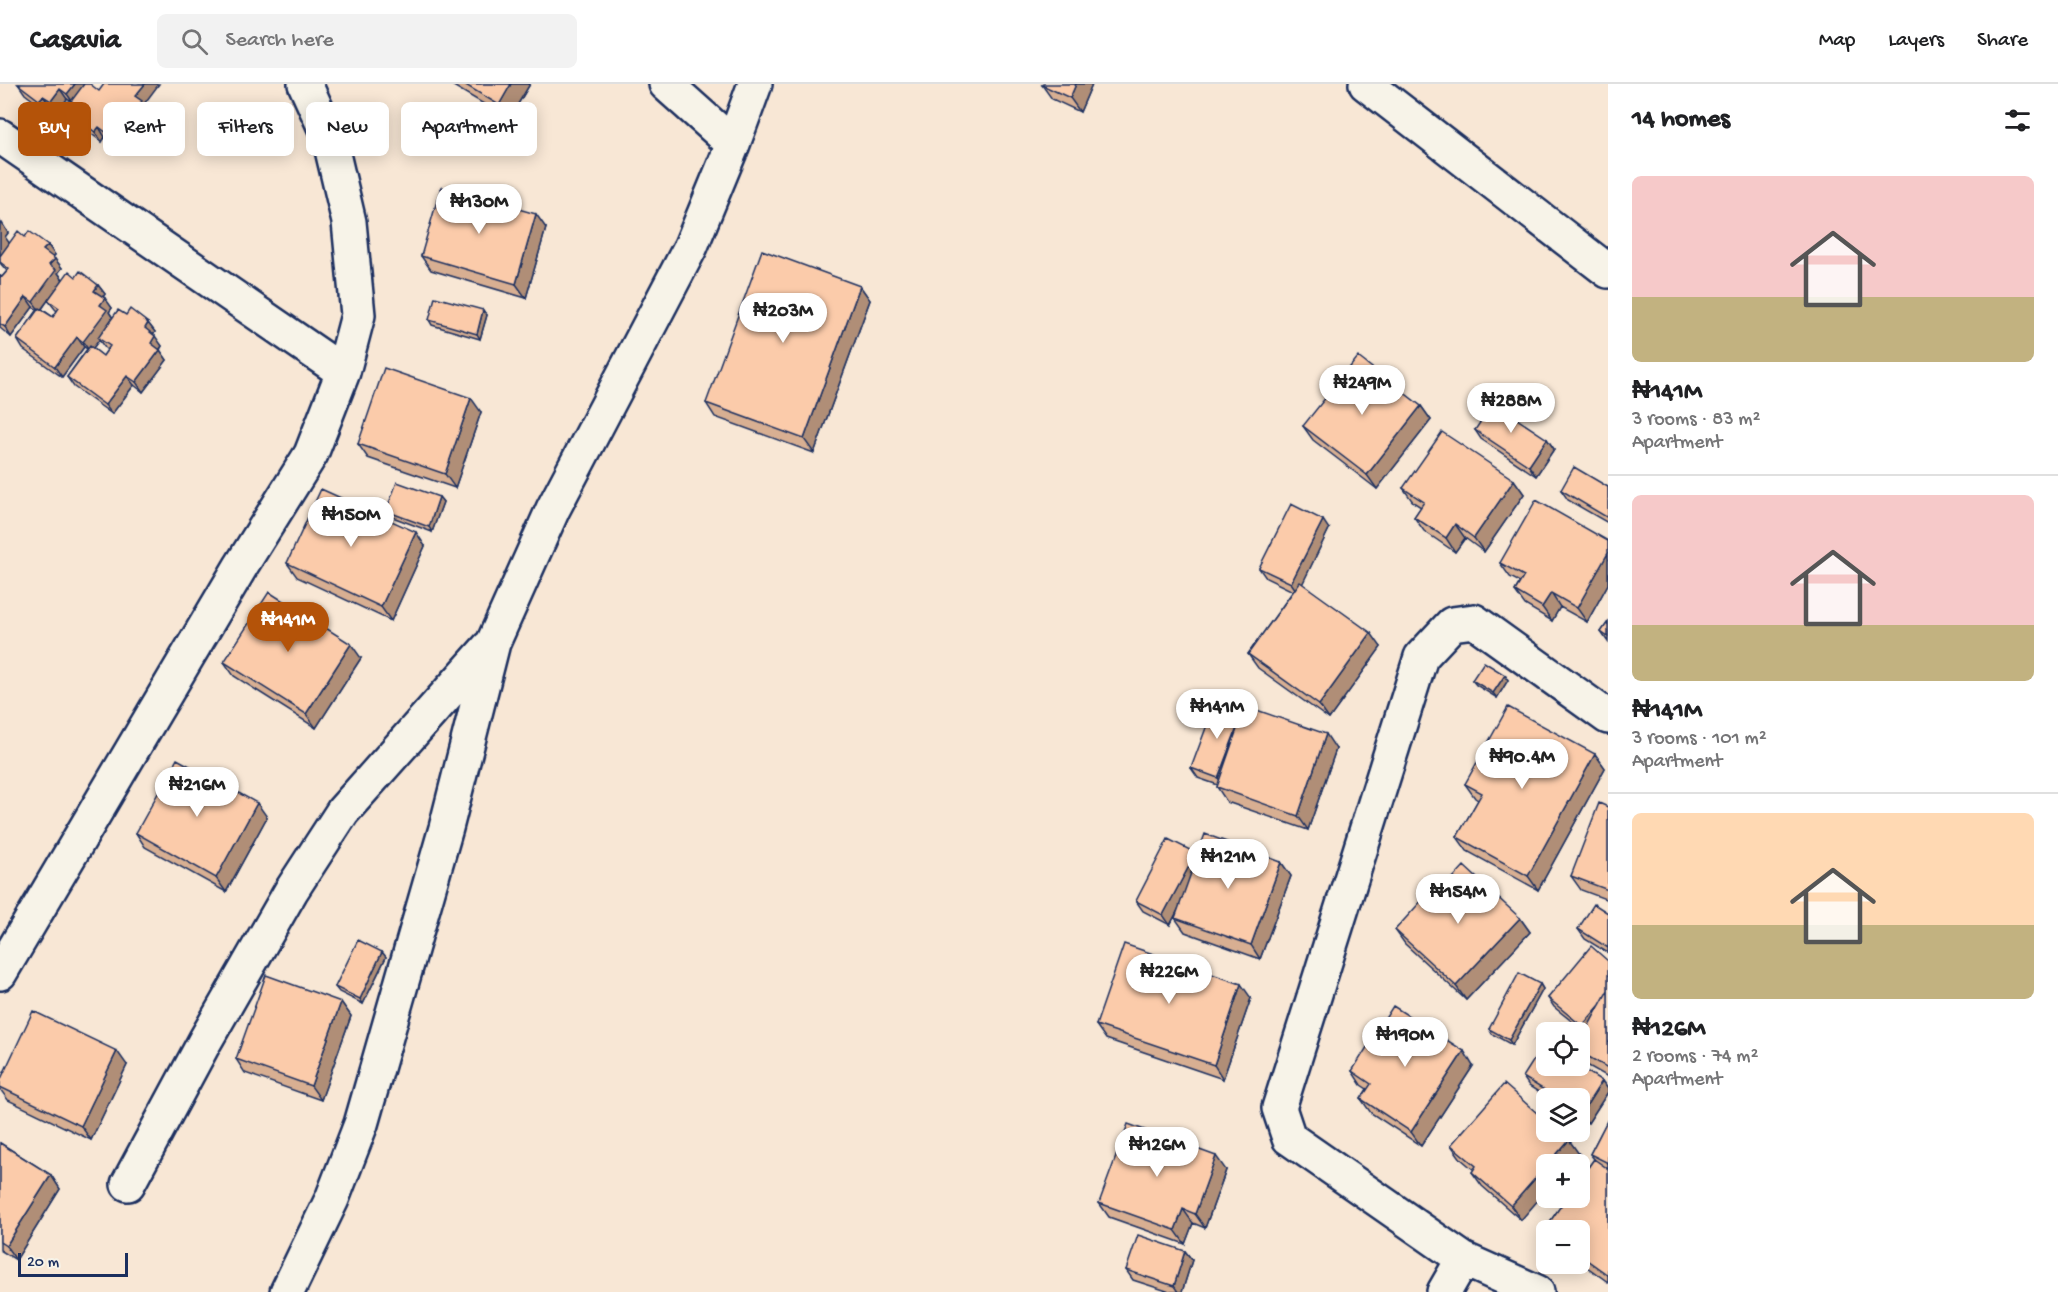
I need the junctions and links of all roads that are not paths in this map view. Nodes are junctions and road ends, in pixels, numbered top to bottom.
1 (305, 84) edge
2 (666, 84) edge
3 (755, 84) edge
4 (1366, 84) edge
5 (0, 136) edge
6 (734, 144) junction
7 (1608, 271) edge
8 (343, 372) junction
9 (493, 643) junction
10 (1608, 717) edge
11 (0, 972) edge
12 (128, 1184) dead end
13 (1462, 1259) junction
14 (287, 1292) edge
15 (1444, 1292) edge
16 (1537, 1292) edge

1 - 8 street
2 - 6 street
3 - 6 street
4 - 7 street
5 - 8 street
6 - 9 street
8 - 11 street
9 - 12 street
9 - 14 street
10 - 13 street
13 - 15 street
13 - 16 street

